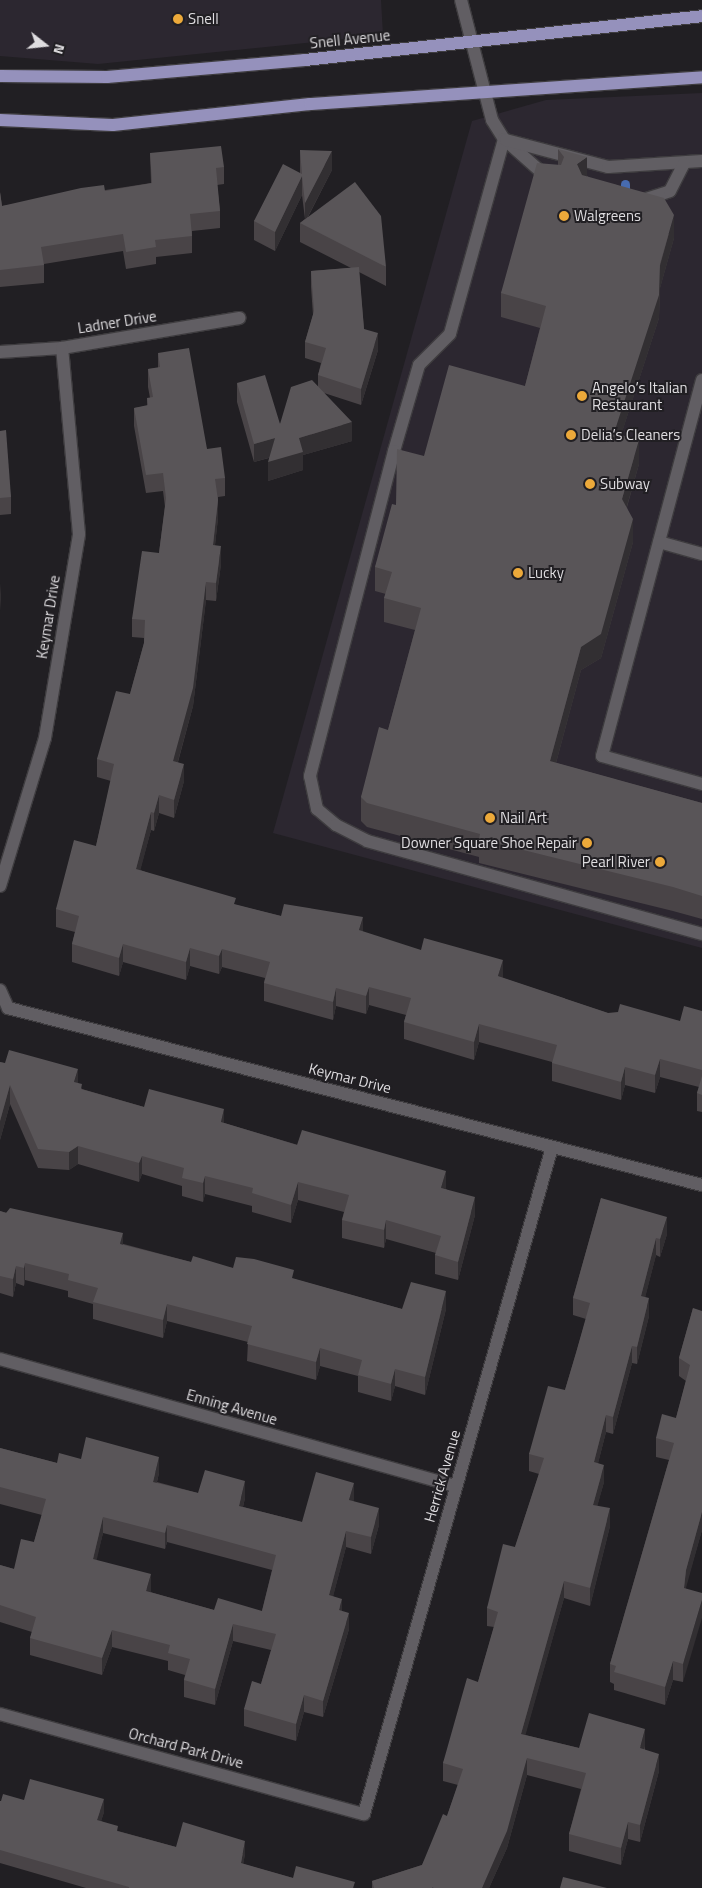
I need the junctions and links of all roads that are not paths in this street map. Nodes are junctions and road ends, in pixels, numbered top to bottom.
1 (461, 0) edge
2 (702, 16) edge
3 (472, 43) junction
4 (0, 76) edge
5 (702, 77) edge
6 (484, 90) junction
7 (0, 120) edge
8 (504, 140) junction
9 (702, 162) edge
10 (684, 163) junction
11 (556, 182) edge
12 (626, 201) edge
13 (239, 318) dead end
14 (62, 348) junction
15 (0, 352) edge
16 (702, 380) edge
17 (659, 542) junction
18 (702, 554) edge
19 (702, 784) edge
20 (0, 886) edge
21 (702, 934) edge
22 (0, 990) edge
23 (552, 1147) junction
24 (702, 1185) edge
25 (0, 1359) edge
26 (456, 1486) junction
27 (0, 1714) edge
28 (364, 1814) joint

1 - 3 street
2 - 3 main road, Snell Avenue
3 - 4 main road, Snell Avenue
3 - 6 street
5 - 6 main road
6 - 7 main road
6 - 8 street
8 - 10 street
8 - 11 street
8 - 21 street
9 - 10 street
10 - 12 street
13 - 14 street, Ladner Drive
14 - 15 street, Ladner Drive
14 - 20 street, Keymar Drive
16 - 17 street
17 - 18 street
17 - 19 street
22 - 23 street, Keymar Drive
23 - 24 street, Keymar Drive
23 - 26 street, Herrick Avenue
25 - 26 street, Enning Avenue
26 - 28 street, Herrick Avenue
27 - 28 street, Orchard Park Drive

